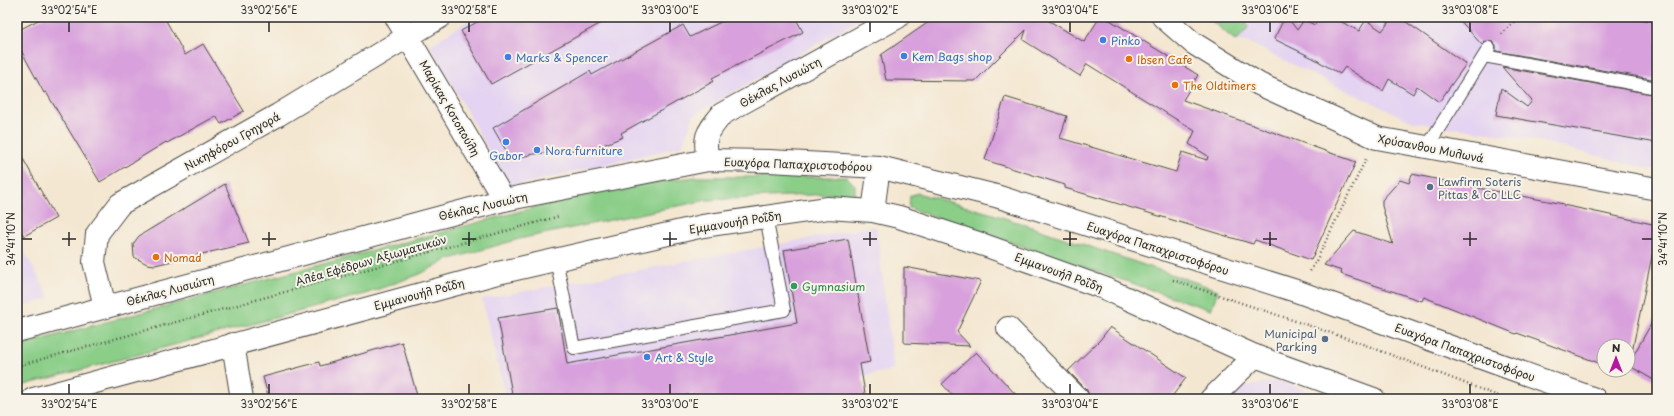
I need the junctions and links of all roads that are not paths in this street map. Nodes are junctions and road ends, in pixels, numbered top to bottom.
1 (396, 17) edge
2 (440, 17) edge
3 (898, 17) edge
4 (1163, 17) edge
5 (407, 36) junction
6 (1657, 88) edge
7 (1427, 147) junction
8 (708, 160) junction
9 (879, 167) junction
10 (1657, 189) edge
11 (504, 200) junction
12 (872, 211) junction
13 (766, 217) junction
14 (556, 259) junction
15 (105, 307) junction
16 (1008, 328) dead end
17 (17, 331) edge
18 (233, 344) junction
19 (1255, 356) junction
20 (33, 399) edge
21 (242, 399) edge
22 (1078, 399) edge
23 (1211, 399) edge
24 (1374, 399) edge
25 (1595, 399) edge

1 - 5 street, Μαρίκας Κοτοπούλη
2 - 5 street, Νικηφόρου Γρηγορά
3 - 8 street, Θέκλας Λυσιώτη
4 - 7 street, Χρύσανθου Μυλωνά
5 - 11 street, Μαρίκας Κοτοπούλη
5 - 15 street, Νικηφόρου Γρηγορά
6 - 7 lane
7 - 10 street, Χρύσανθου Μυλωνά
8 - 9 street, Ευαγόρα Παπαχριστοφόρου
8 - 11 street, Θέκλας Λυσιώτη
9 - 12 street
9 - 25 street, Ευαγόρα Παπαχριστοφόρου
11 - 15 street, Θέκλας Λυσιώτη
12 - 13 street, Εμμανουήλ Ροΐδη
12 - 19 street, Εμμανουήλ Ροΐδη
13 - 14 street, Εμμανουήλ Ροΐδη
13 - 14 lane
14 - 18 street, Εμμανουήλ Ροΐδη
15 - 17 street, Θέκλας Λυσιώτη
16 - 22 street
18 - 20 street, Εμμανουήλ Ροΐδη
18 - 21 street
19 - 23 street
19 - 24 street, Εμμανουήλ Ροΐδη

